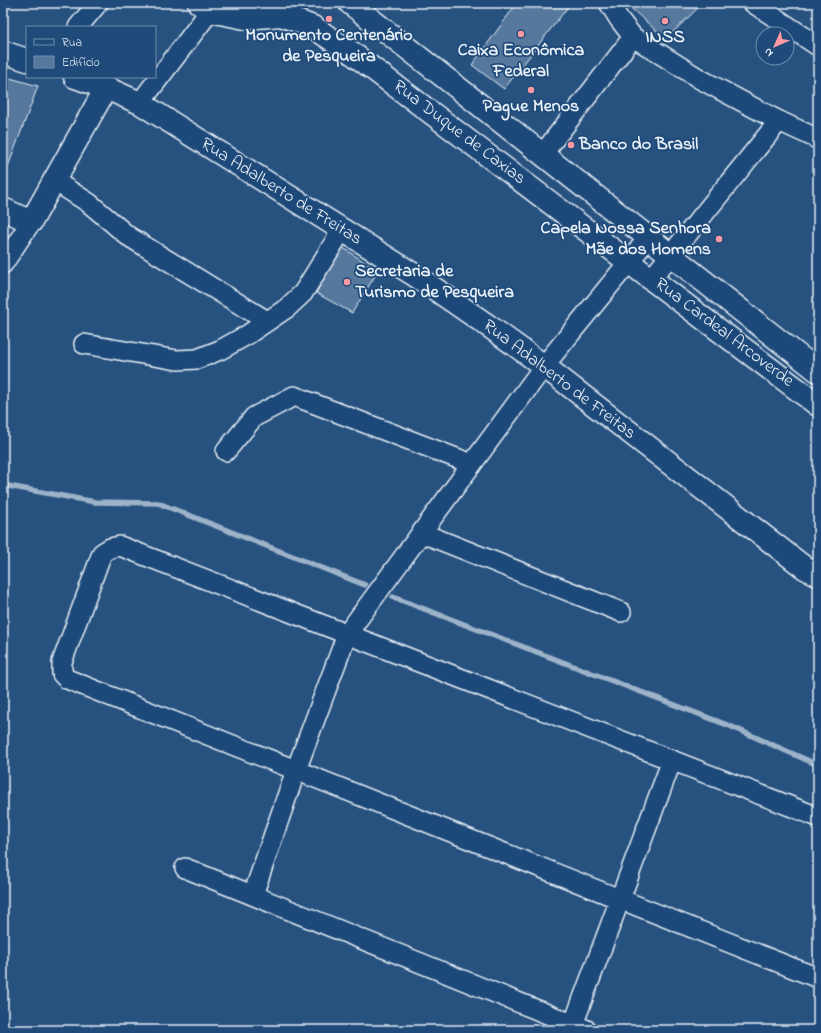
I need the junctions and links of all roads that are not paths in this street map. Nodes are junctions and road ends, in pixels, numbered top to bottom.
1 (98, 3) edge
2 (350, 3) edge
3 (609, 3) edge
4 (753, 3) edge
5 (205, 7) edge
6 (287, 9) edge
7 (79, 26) edge
8 (633, 37) junction
9 (818, 46) edge
10 (3, 52) edge
11 (26, 60) edge
12 (79, 78) edge
13 (106, 88) junction
14 (140, 103) junction
15 (779, 121) junction
16 (818, 139) edge
17 (542, 155) junction
18 (53, 180) junction
19 (3, 209) edge
20 (31, 222) junction
21 (342, 230) junction
22 (649, 237) junction
23 (670, 254) junction
24 (630, 261) junction
25 (3, 264) edge
26 (652, 278) junction
27 (267, 321) junction
28 (84, 344) dead end
29 (544, 366) junction
30 (818, 371) edge
31 (818, 404) edge
32 (226, 452) dead end
33 (472, 464) junction
34 (422, 533) junction
35 (818, 575) edge
36 (621, 612) dead end
37 (347, 634) junction
38 (672, 760) junction
39 (296, 770) junction
40 (818, 817) edge
41 (185, 868) dead end
42 (253, 895) junction
43 (620, 899) junction
44 (818, 978) edge
45 (580, 1027) edge

1 - 7 street
2 - 17 main road, Rua Duque de Caxias
3 - 8 street
4 - 9 street
5 - 6 main road
5 - 14 street
6 - 24 main road, Rua Duque de Caxias
8 - 15 street
8 - 17 street
10 - 11 main road
12 - 13 main road, Rua Adalberto de Freitas
13 - 14 main road, Rua Adalberto de Freitas
13 - 18 main road
14 - 21 main road, Rua Adalberto de Freitas
15 - 16 street
15 - 23 street
17 - 22 main road, Rua Duque de Caxias
18 - 20 main road
18 - 27 street
19 - 20 main road
20 - 25 street
21 - 27 street
21 - 29 main road, Rua Adalberto de Freitas
22 - 23 main road, Rua Duque de Caxias
22 - 24 street
23 - 26 street
23 - 30 main road, Rua Cardeal Arcoverde
24 - 26 main road, Rua Cardeal Arcoverde
24 - 29 street
26 - 31 main road, Rua Cardeal Arcoverde
27 - 28 street
29 - 33 street
29 - 35 main road, Rua Adalberto de Freitas
32 - 33 street
33 - 34 street
34 - 36 street
34 - 37 street
37 - 38 street
37 - 39 street
37 - 39 street
38 - 40 street
38 - 43 street
39 - 42 street
39 - 43 street
41 - 42 street
42 - 45 street
43 - 44 street
43 - 45 street

